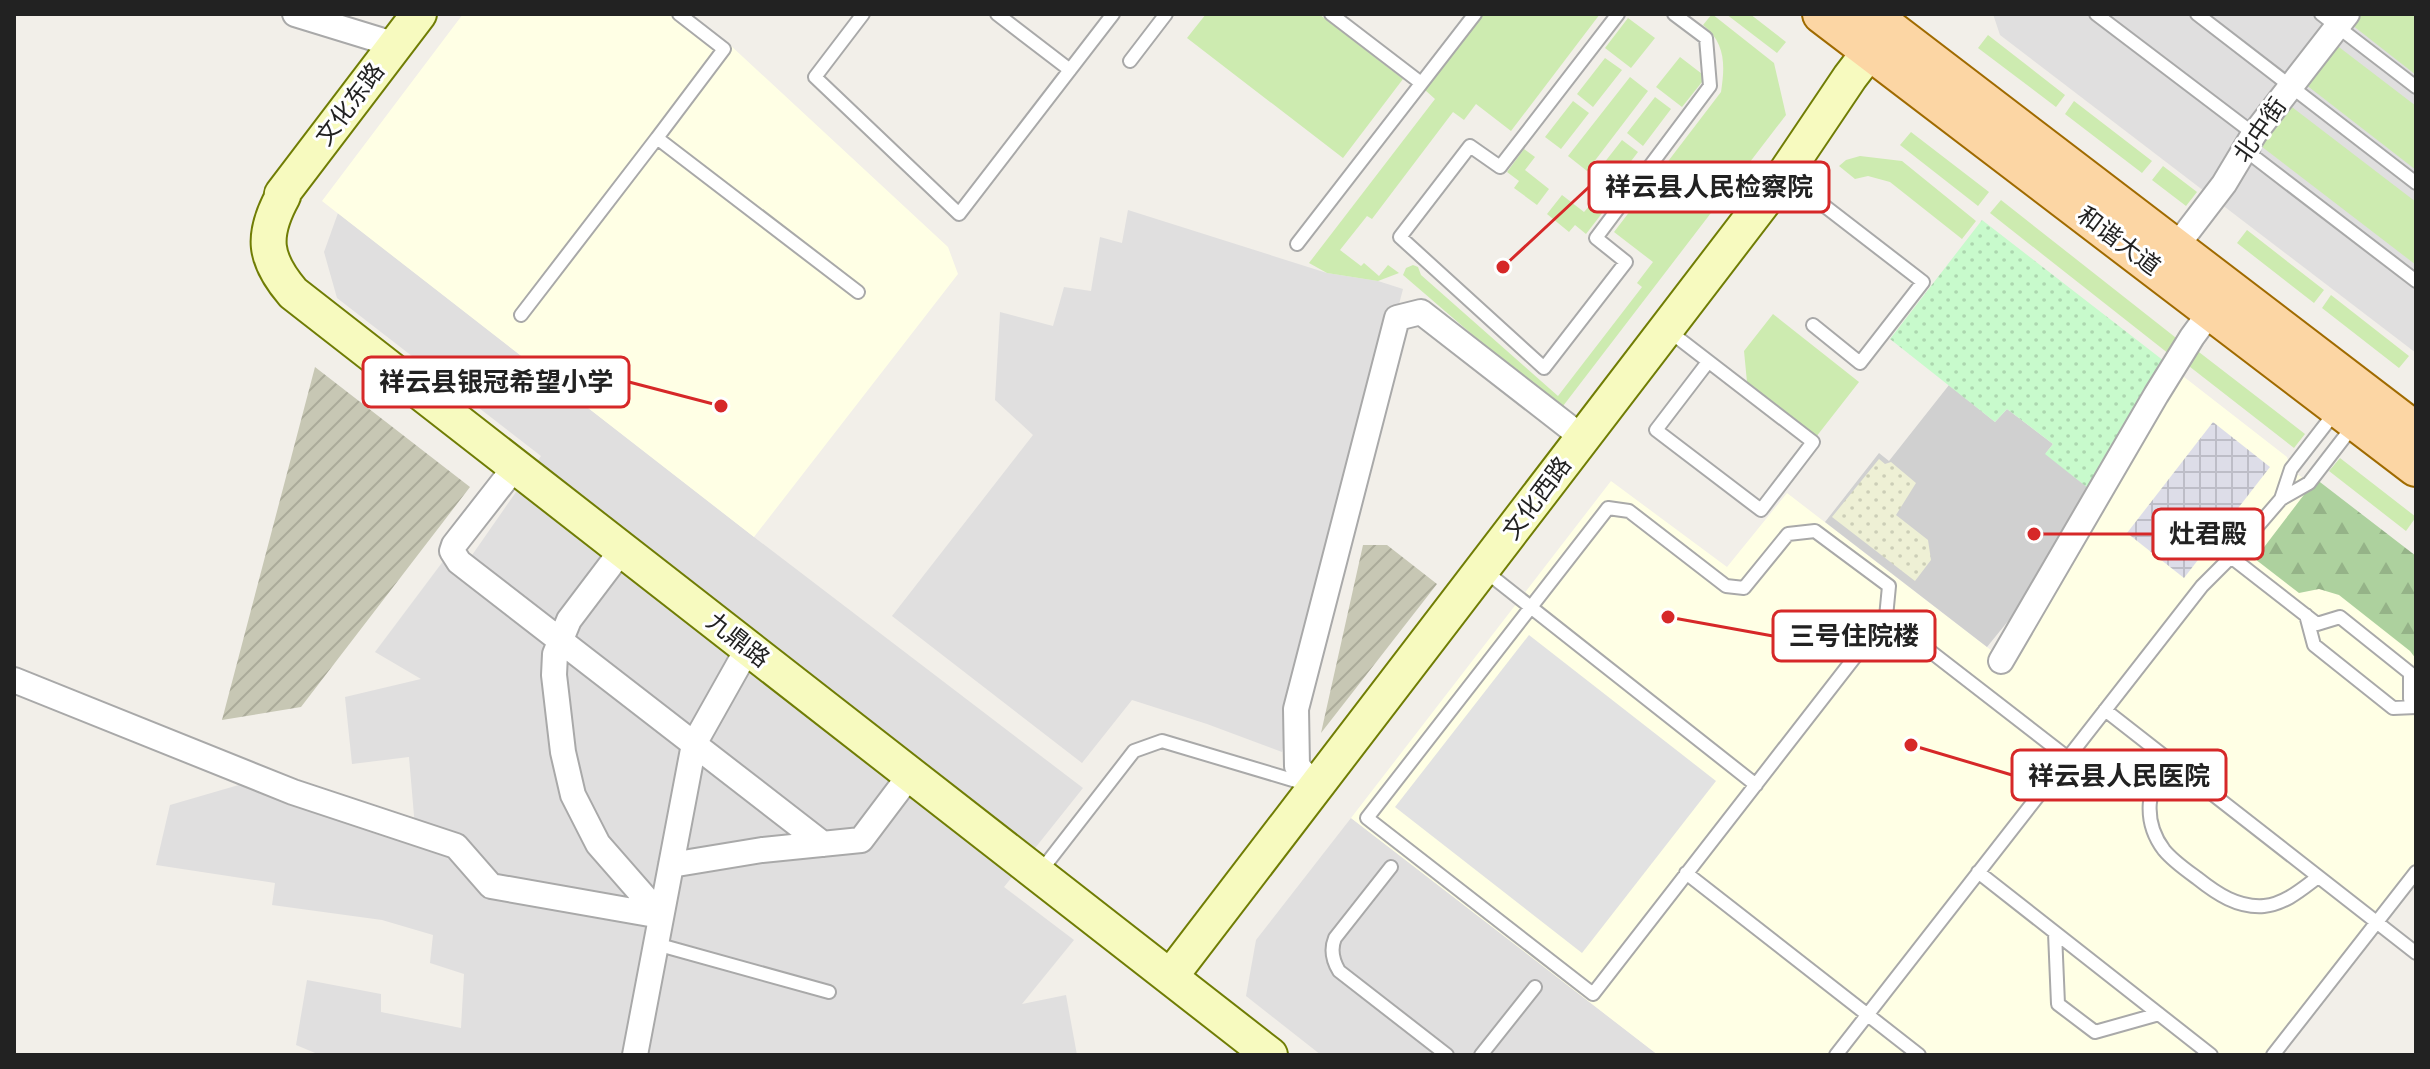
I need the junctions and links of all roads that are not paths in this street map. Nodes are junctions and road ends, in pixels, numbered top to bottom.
1 (295, 14) edge
2 (419, 14) edge
3 (679, 14) edge
4 (863, 14) edge
5 (997, 14) edge
6 (1113, 14) edge
7 (1166, 14) edge
8 (1331, 14) edge
9 (1475, 14) edge
10 (1618, 14) edge
11 (1822, 14) edge
12 (2096, 14) edge
13 (2197, 14) edge
14 (1682, 17) edge
15 (2335, 18) edge
16 (1881, 27) edge
17 (396, 45) junction
18 (1130, 61) dead end
19 (1070, 70) junction
20 (1421, 83) junction
21 (2291, 87) junction
22 (2416, 87) edge
23 (2254, 134) junction
24 (657, 138) junction
25 (1784, 175) junction
26 (2416, 183) edge
27 (282, 194) joint
28 (1297, 244) dead end
29 (2175, 248) junction
30 (2416, 281) edge
31 (858, 292) dead end
32 (2211, 311) junction
33 (521, 315) dead end
34 (1813, 325) dead end
35 (1666, 329) junction
36 (1708, 362) junction
37 (2347, 415) junction
38 (2416, 432) edge
39 (1583, 438) junction
40 (515, 467) junction
41 (2416, 467) edge
42 (2281, 499) junction
43 (622, 550) junction
44 (2231, 557) junction
45 (1482, 569) junction
46 (1531, 607) junction
47 (2306, 615) junction
48 (1886, 617) junction
49 (560, 640) junction
50 (748, 648) junction
51 (2001, 661) dead end
52 (14, 680) edge
53 (2416, 705) edge
54 (2105, 710) junction
55 (694, 744) junction
56 (2068, 758) junction
57 (2167, 759) junction
58 (910, 775) junction
59 (1756, 785) junction
60 (1316, 786) junction
61 (823, 844) junction
62 (671, 865) junction
63 (1391, 867) dead end
64 (1978, 872) junction
65 (2416, 872) edge
66 (1686, 873) junction
67 (1038, 874) junction
68 (2318, 877) junction
69 (661, 916) junction
70 (2377, 923) junction
71 (2055, 933) junction
72 (656, 944) junction
73 (2416, 953) edge
74 (1170, 977) junction
75 (1535, 987) dead end
76 (829, 992) dead end
77 (2159, 1014) junction
78 (1867, 1015) junction
79 (1261, 1052) edge
80 (635, 1055) edge
81 (1447, 1055) edge
82 (1481, 1055) edge
83 (1836, 1055) edge
84 (1919, 1055) edge
85 (2211, 1055) edge
86 (2273, 1055) edge

1 - 17 street
2 - 17 street, 文化东路
3 - 24 lane
4 - 19 lane
5 - 19 lane
6 - 19 lane
7 - 18 lane
8 - 20 lane
9 - 20 lane
10 - 14 lane
11 - 16 main road, 和谐大道
12 - 23 lane
13 - 21 lane
15 - 21 street, 北中街
15 - 22 lane
16 - 25 street, 文化西路
16 - 29 main road, 和谐大道
16 - 32 main road, 和谐大道
17 - 27 street, 文化东路
20 - 28 lane
21 - 23 street, 北中街
21 - 26 lane
23 - 29 street, 北中街
23 - 30 lane
24 - 31 lane
24 - 33 lane
25 - 34 lane
25 - 35 street, 文化西路
27 - 40 street, 九鼎路
29 - 38 main road, 和谐大道
32 - 37 main road, 和谐大道
32 - 51 street
35 - 36 lane
35 - 39 street, 文化西路
36 - 36 lane
37 - 41 main road, 和谐大道
37 - 42 lane
37 - 42 lane
39 - 45 street, 文化西路
39 - 60 street
40 - 43 street, 九鼎路
40 - 49 street
42 - 44 lane
43 - 49 street
43 - 50 street, 九鼎路
44 - 47 lane
44 - 54 lane
45 - 46 lane
45 - 60 street, 文化西路
46 - 48 lane
46 - 59 lane
46 - 66 lane
47 - 53 lane
47 - 53 lane
48 - 56 lane
48 - 59 lane
49 - 55 street
49 - 69 street
50 - 55 street
50 - 58 street, 九鼎路
52 - 69 street
54 - 56 lane
54 - 57 lane
55 - 61 street
55 - 62 street
56 - 64 lane
57 - 68 lane
57 - 68 lane
58 - 61 street
58 - 67 street, 九鼎路
59 - 66 lane
60 - 67 lane
60 - 74 street, 文化西路
61 - 62 street
62 - 69 street
63 - 81 lane
64 - 71 lane
64 - 78 lane
65 - 70 lane
66 - 78 lane
67 - 74 street, 九鼎路
68 - 70 lane
69 - 72 street
70 - 73 lane
70 - 86 lane
71 - 77 lane
71 - 77 lane
72 - 76 lane
72 - 80 street
74 - 79 street, 九鼎路
75 - 82 lane
77 - 85 lane
78 - 83 lane
78 - 84 lane

